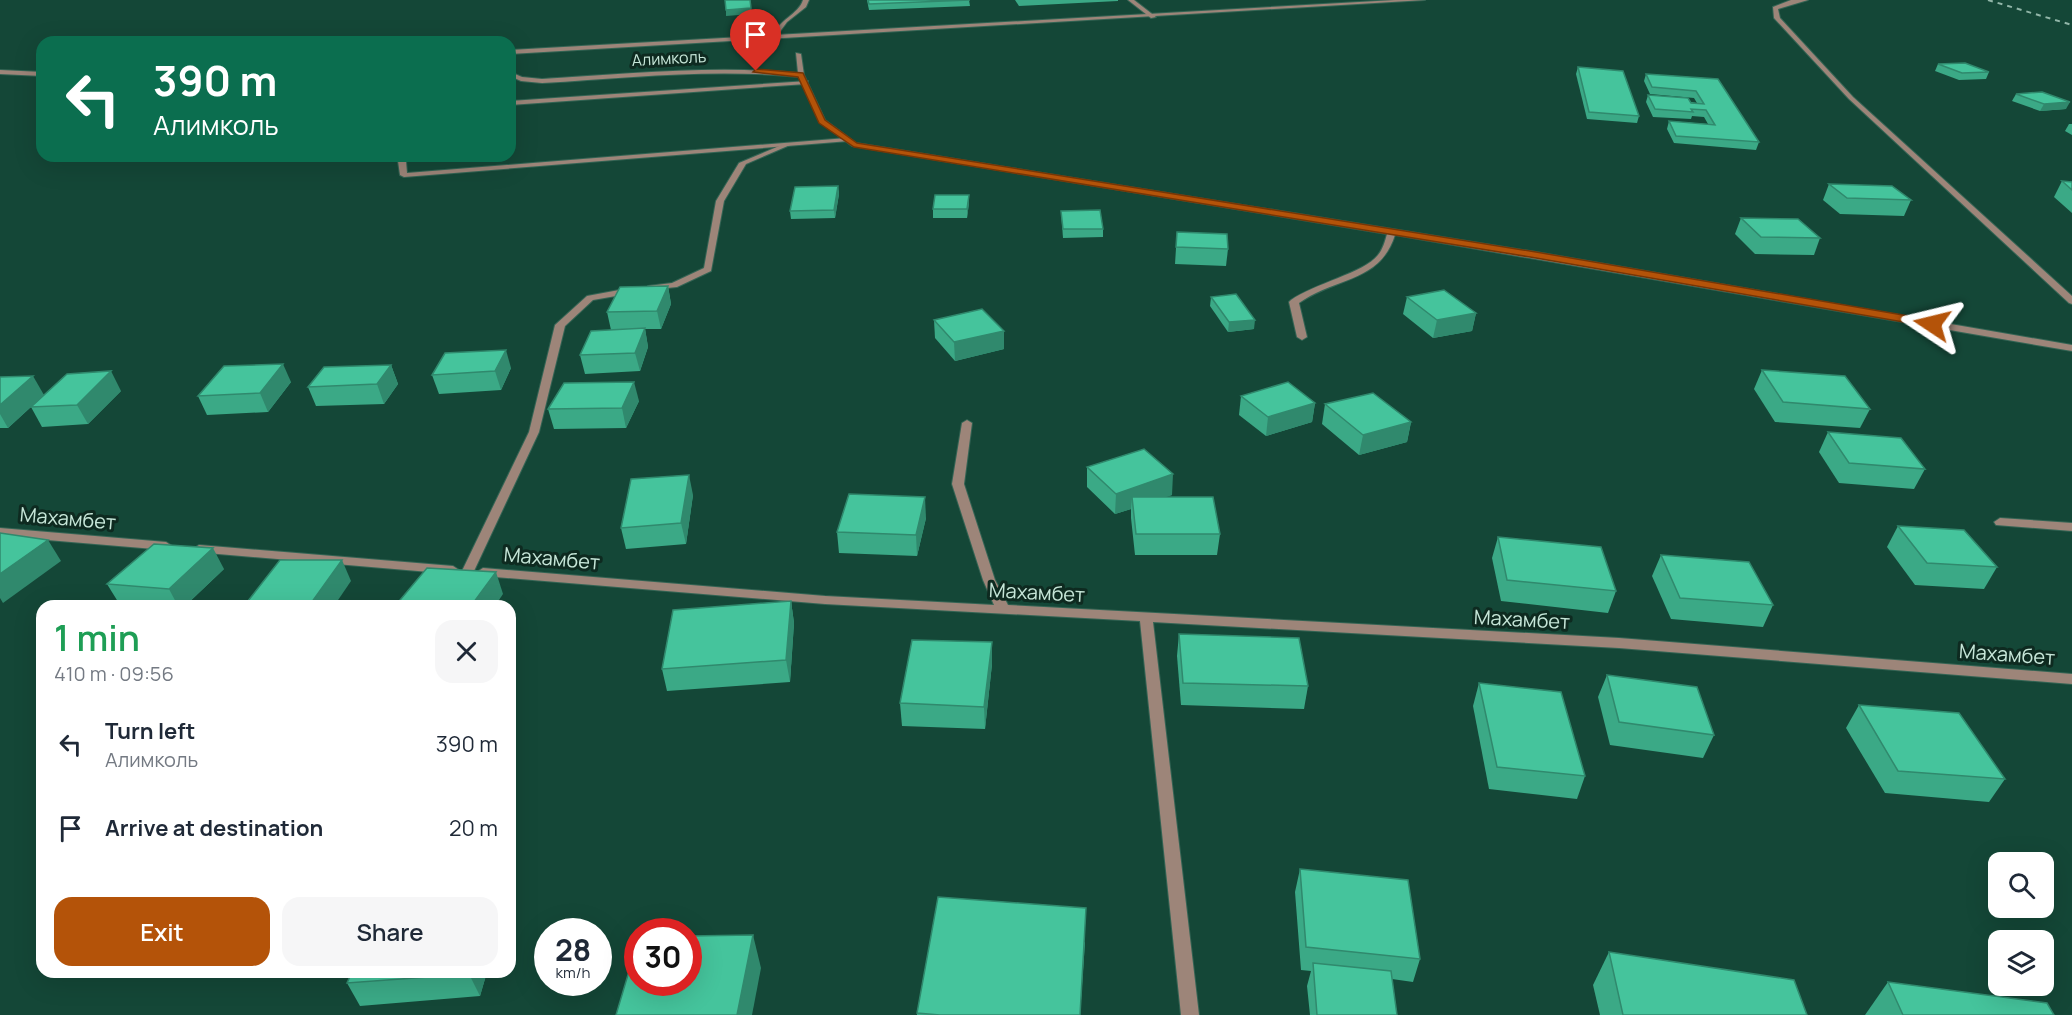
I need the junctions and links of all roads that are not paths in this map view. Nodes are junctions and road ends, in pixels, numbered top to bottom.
1 (806, 0) edge
2 (1131, 0) edge
3 (1422, 0) edge
4 (1805, 0) edge
5 (1153, 17) junction
6 (774, 36) junction
7 (516, 53) edge
8 (798, 54) dead end
9 (0, 72) edge
10 (36, 74) edge
11 (516, 77) edge
12 (803, 78) junction
13 (516, 102) edge
14 (848, 140) junction
15 (786, 145) junction
16 (402, 162) edge
17 (1392, 232) junction
18 (2072, 301) edge
19 (1302, 337) dead end
20 (2072, 348) edge
21 (967, 423) dead end
22 (2000, 522) dead end
23 (2072, 527) edge
24 (0, 532) edge
25 (468, 571) junction
26 (1003, 610) junction
27 (1146, 618) junction
28 (2072, 678) edge
29 (1190, 1015) edge

1 - 6 street
2 - 5 street
3 - 5 street
4 - 18 street
5 - 6 street
6 - 7 street
8 - 12 street
9 - 10 street
11 - 12 street, Алимколь
12 - 13 street
12 - 14 street
14 - 15 street
14 - 17 street
15 - 16 street
15 - 25 street
17 - 19 street
17 - 20 street
21 - 26 street
22 - 23 street
24 - 25 street, Махамбет
25 - 26 street, Махамбет
26 - 27 street, Махамбет
27 - 28 street, Махамбет
27 - 29 street

